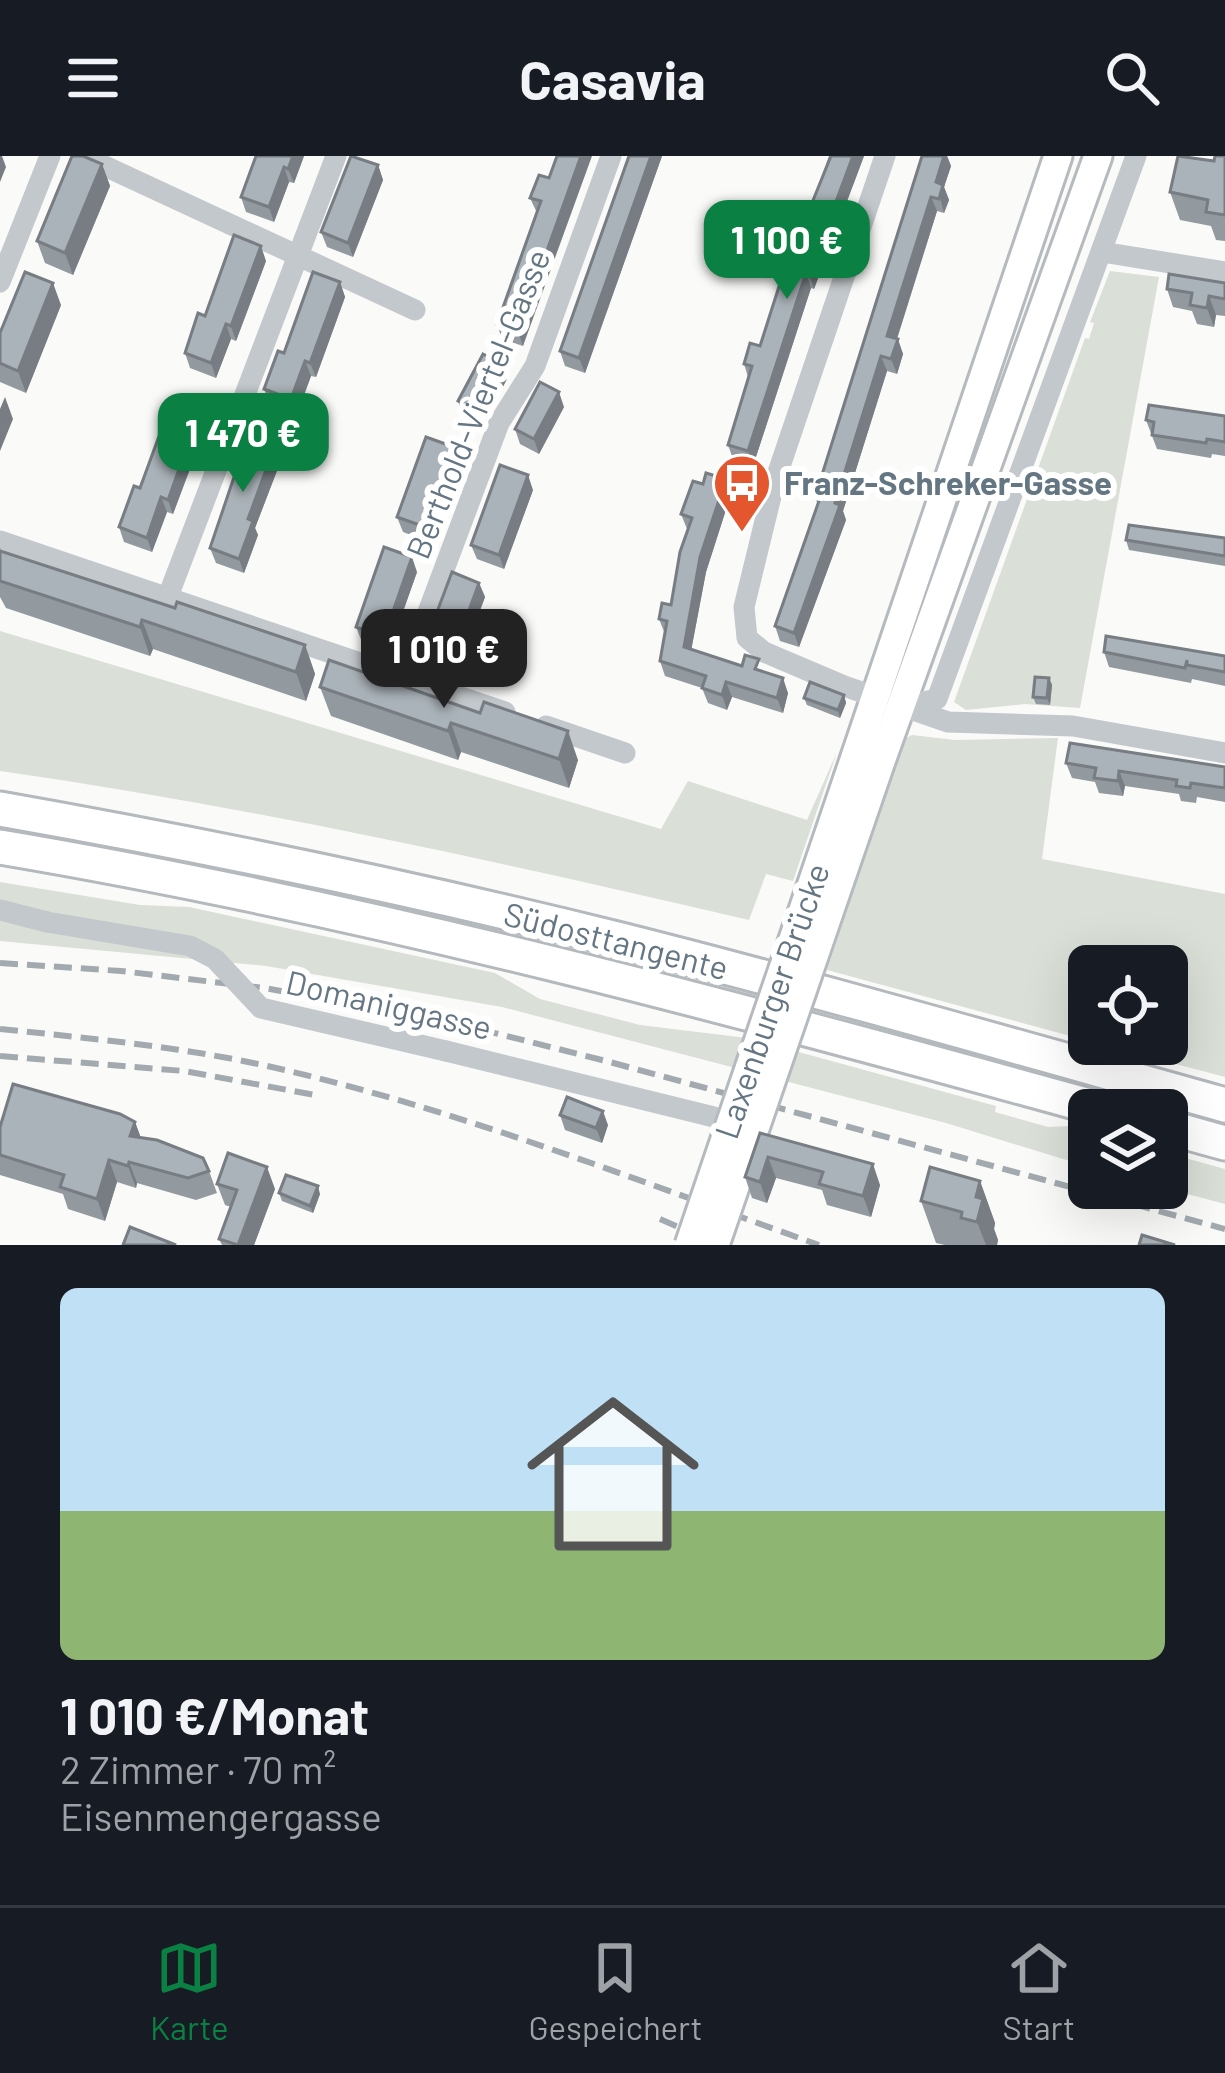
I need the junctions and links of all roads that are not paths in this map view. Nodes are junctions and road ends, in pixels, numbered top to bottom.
1 (50, 156) edge
2 (83, 156) edge
3 (336, 156) edge
4 (611, 156) edge
5 (885, 156) edge
6 (1136, 156) edge
7 (1056, 157) edge
8 (1095, 164) edge
9 (1102, 252) junction
10 (299, 256) junction
11 (1225, 272) edge
12 (0, 282) edge
13 (415, 310) dead end
14 (0, 542) edge
15 (167, 599) junction
16 (404, 676) junction
17 (887, 702) junction
18 (625, 753) dead end
19 (1225, 753) edge
20 (867, 761) junction
21 (0, 809) edge
22 (0, 847) edge
23 (0, 910) edge
24 (1068, 1100) edge
25 (1225, 1105) edge
26 (714, 1118) dead end
27 (1188, 1133) edge
28 (1225, 1143) edge
29 (688, 1245) edge
30 (716, 1245) edge

1 - 12 street
2 - 10 street
3 - 10 street
4 - 16 street, Berthold-Viertel-Gasse
5 - 17 street
6 - 9 street
7 - 8 street
7 - 17 main road
8 - 17 main road
9 - 11 street
9 - 17 street
10 - 13 street
10 - 15 street
14 - 15 street
15 - 16 street
16 - 18 street
17 - 19 street
17 - 20 main road
20 - 29 main road, Laxenburger Brücke, bridge
20 - 30 main road, Laxenburger Brücke, bridge
21 - 25 highway, Südosttangente
22 - 24 highway, Südosttangente
23 - 26 street, Domaniggasse, bridge
27 - 28 highway

